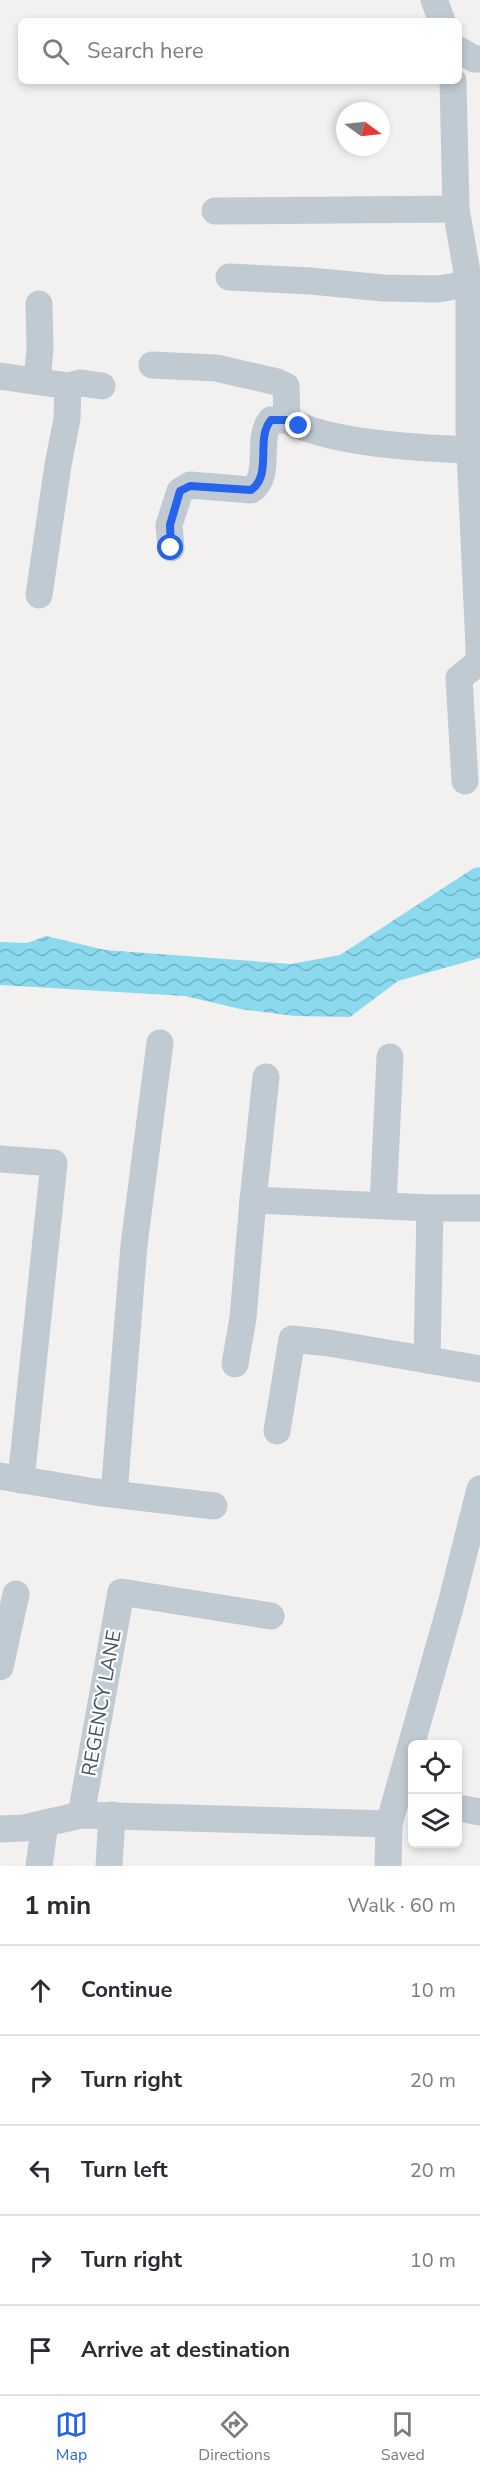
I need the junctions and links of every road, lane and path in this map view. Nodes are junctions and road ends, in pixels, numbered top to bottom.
1 (434, 0) edge
2 (441, 18) edge
3 (462, 52) edge
4 (480, 59) edge
5 (453, 84) edge
6 (456, 209) junction
7 (215, 211) dead end
8 (229, 277) dead end
9 (474, 285) edge
10 (39, 303) dead end
11 (152, 365) dead end
12 (0, 376) edge
13 (37, 381) junction
14 (69, 386) junction
15 (102, 386) dead end
16 (287, 420) junction
17 (470, 450) junction
18 (171, 548) dead end
19 (478, 556) edge
20 (39, 595) dead end
21 (465, 781) dead end
22 (159, 1043) dead end
23 (390, 1057) dead end
24 (266, 1077) dead end
25 (0, 1159) edge
26 (252, 1200) junction
27 (383, 1205) junction
28 (430, 1208) junction
29 (480, 1208) edge
30 (427, 1360) junction
31 (235, 1364) dead end
32 (480, 1369) edge
33 (277, 1431) dead end
34 (11, 1478) edge
35 (480, 1489) edge
36 (114, 1494) junction
37 (214, 1506) dead end
38 (16, 1594) dead end
39 (271, 1616) dead end
40 (0, 1667) edge
41 (462, 1809) edge
42 (408, 1811) edge
43 (480, 1812) edge
44 (81, 1815) junction
45 (112, 1815) junction
46 (45, 1823) junction
47 (389, 1824) junction
48 (0, 1829) edge
49 (39, 1866) edge
50 (109, 1866) edge
51 (388, 1866) edge

1 - 2 street
3 - 4 street
5 - 6 street
6 - 7 street
6 - 9 street
8 - 9 street
9 - 17 street
10 - 13 street
11 - 16 street
12 - 13 street
13 - 14 street
14 - 15 street
14 - 20 street
16 - 17 street
16 - 18 street
17 - 19 street
19 - 21 street
22 - 36 street
23 - 27 street
24 - 26 street
25 - 34 street
26 - 27 street
26 - 31 street
27 - 28 street
28 - 29 street
28 - 30 street
30 - 32 street
30 - 33 street
34 - 36 street
35 - 47 street
36 - 37 street
38 - 40 street
39 - 44 street, REGENCY LANE
41 - 43 street
42 - 47 street
44 - 45 street
44 - 46 street
45 - 47 street
45 - 50 street
46 - 48 street
46 - 49 street
47 - 51 street

